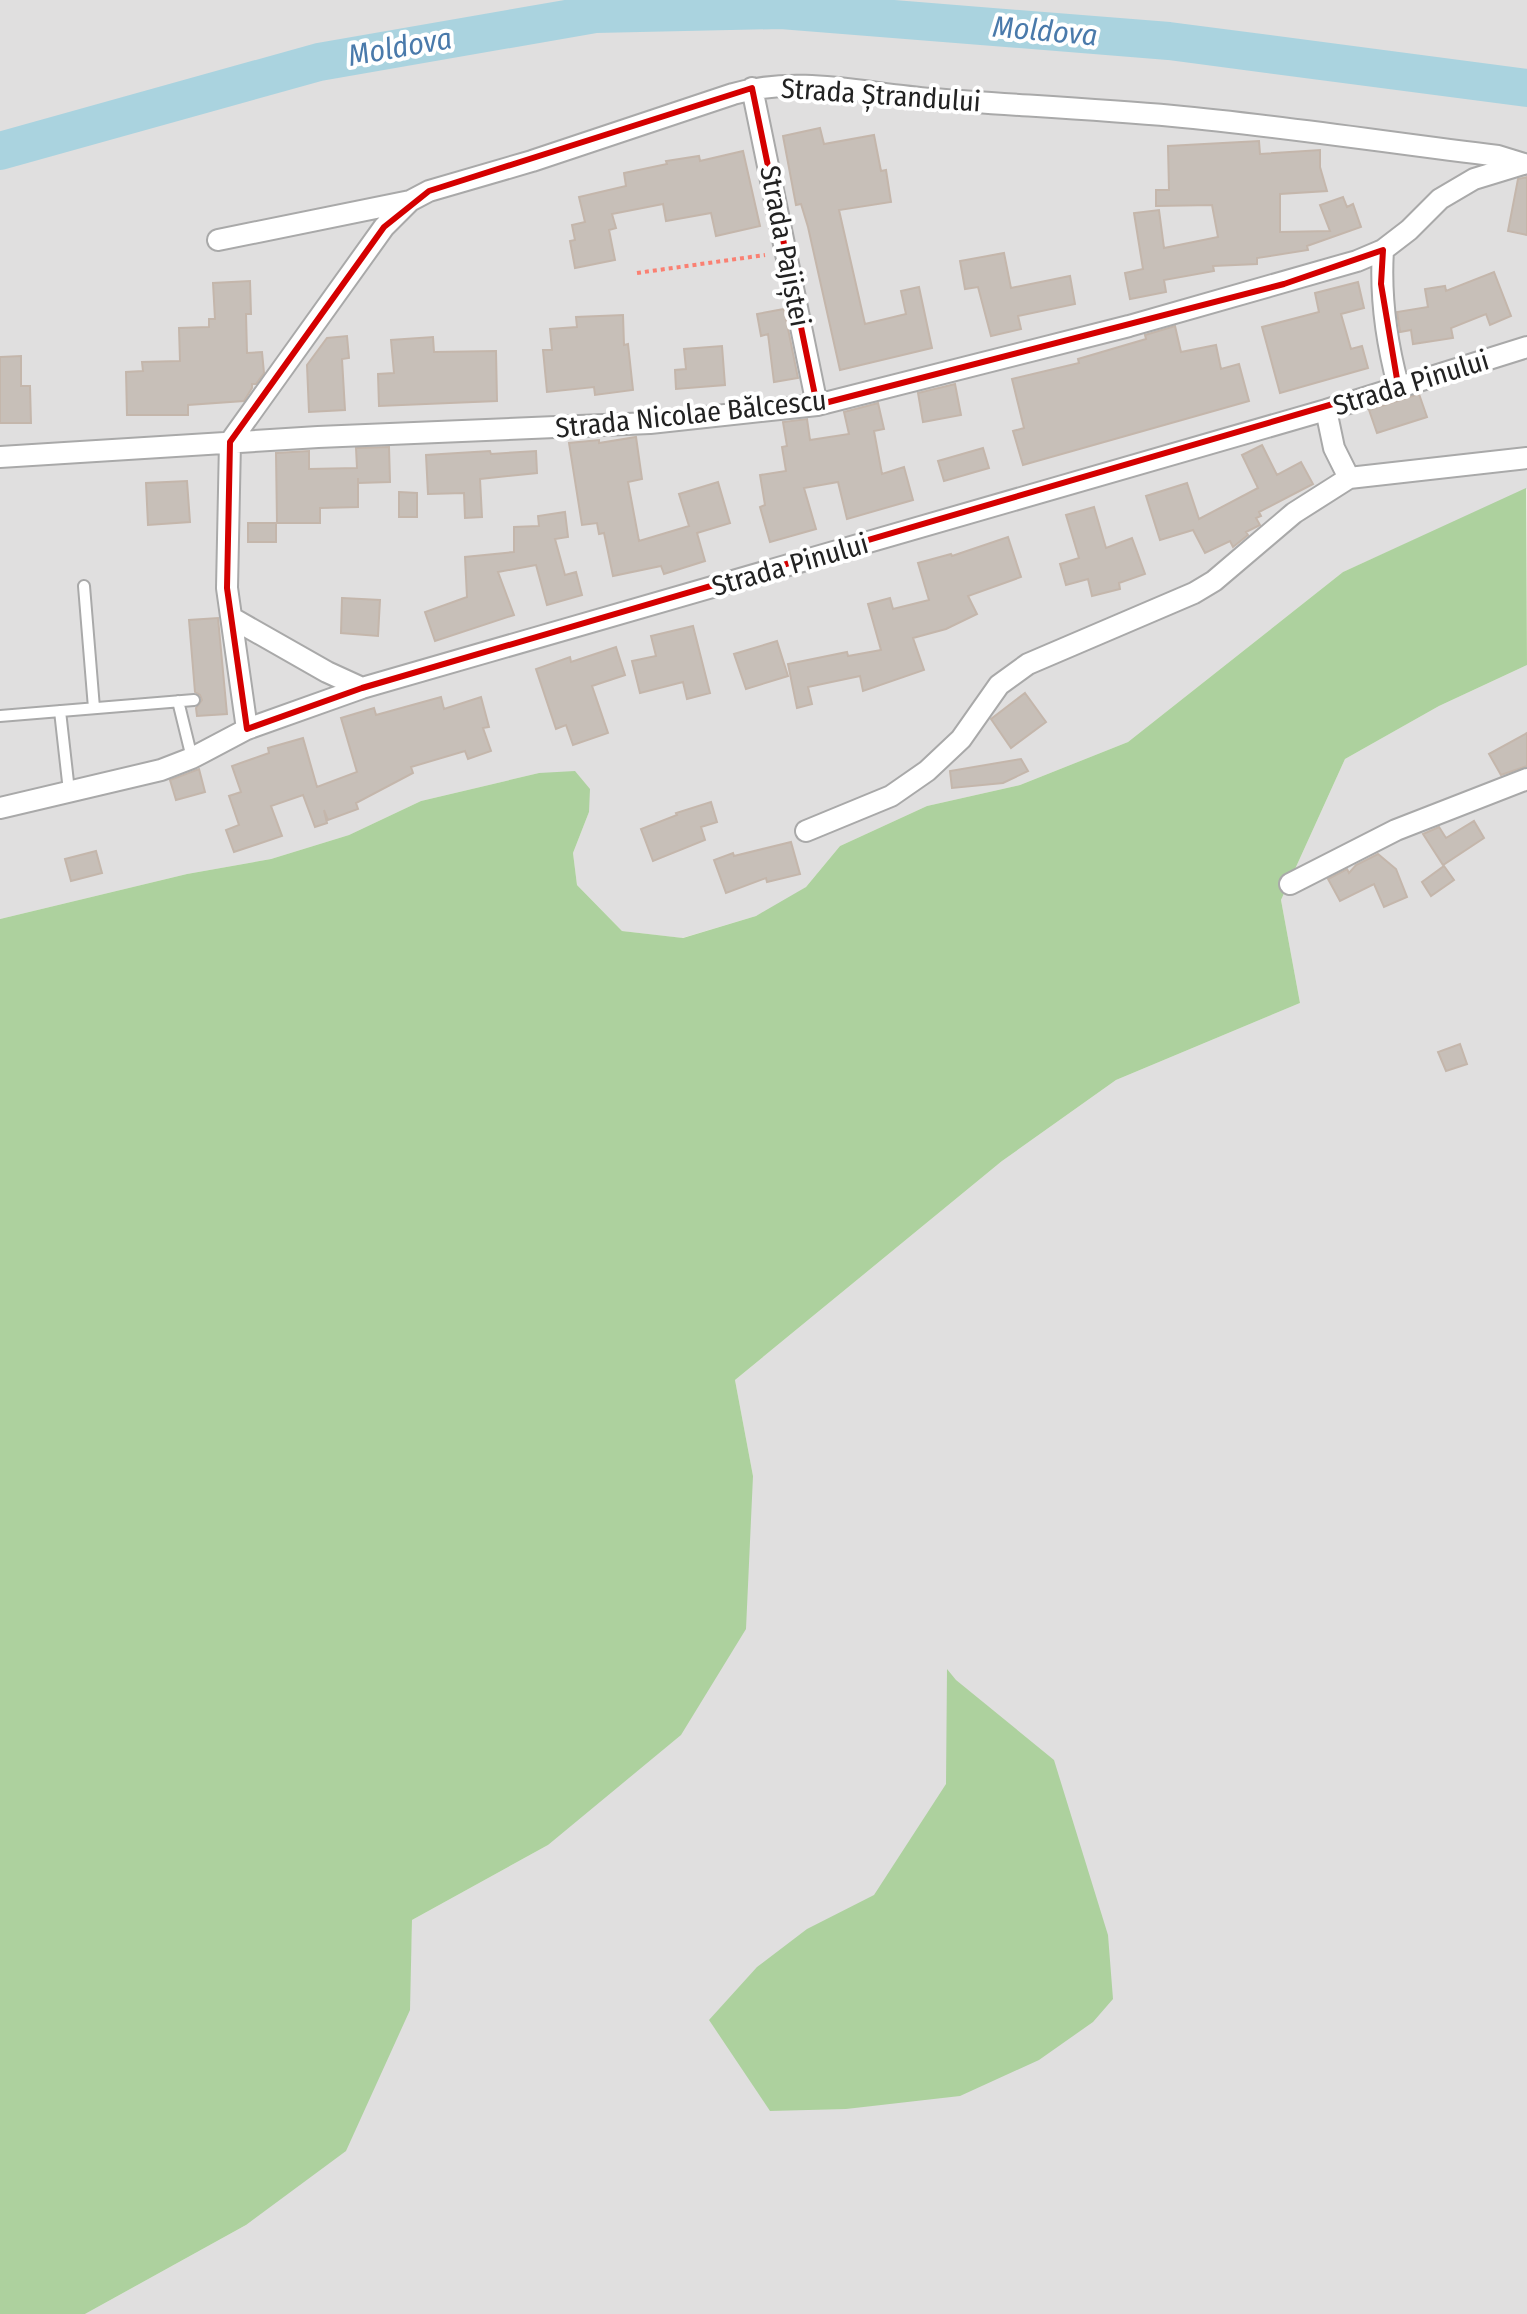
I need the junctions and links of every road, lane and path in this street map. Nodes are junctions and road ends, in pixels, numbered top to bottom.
1 (752, 88) junction
2 (1526, 164) edge
3 (410, 201) junction
4 (218, 240) dead end
5 (1383, 250) junction
6 (788, 253) junction
7 (637, 273) dead end
8 (1527, 347) edge
9 (1398, 385) junction
10 (817, 405) junction
11 (1326, 410) junction
12 (230, 442) junction
13 (0, 457) edge
14 (1527, 458) edge
15 (1349, 478) junction
16 (84, 586) dead end
17 (232, 618) junction
18 (362, 688) junction
19 (194, 700) dead end
20 (178, 701) junction
21 (94, 708) junction
22 (60, 711) junction
23 (0, 716) edge
24 (247, 729) junction
25 (192, 758) junction
26 (1527, 779) edge
27 (69, 791) junction
28 (0, 808) edge
29 (806, 831) dead end
30 (1290, 884) dead end

1 - 2 street, Strada Ștrandului
1 - 3 street, Strada Ștrandului
1 - 6 street, Strada Pajiștei
2 - 5 street, Strada Nicolae Bălcescu
3 - 4 street
3 - 12 street, Strada Ștrandului
5 - 9 street
5 - 10 street, Strada Nicolae Bălcescu
6 - 7 path
6 - 10 street, Strada Pajiștei
8 - 9 street, Strada Pinului
9 - 11 street, Strada Pinului
10 - 12 street, Strada Nicolae Bălcescu
11 - 15 street
11 - 18 street, Strada Pinului
12 - 13 street, Strada Nicolae Bălcescu
12 - 17 street
14 - 15 street
15 - 29 street
16 - 21 lane
17 - 18 street
17 - 24 street
18 - 24 street, Strada Pinului
19 - 20 lane
20 - 21 lane
20 - 25 lane
21 - 22 lane
22 - 23 lane
22 - 27 lane
24 - 25 street, Strada Pinului
25 - 27 street, Strada Pinului
26 - 30 street
27 - 28 street, Strada Pinului

